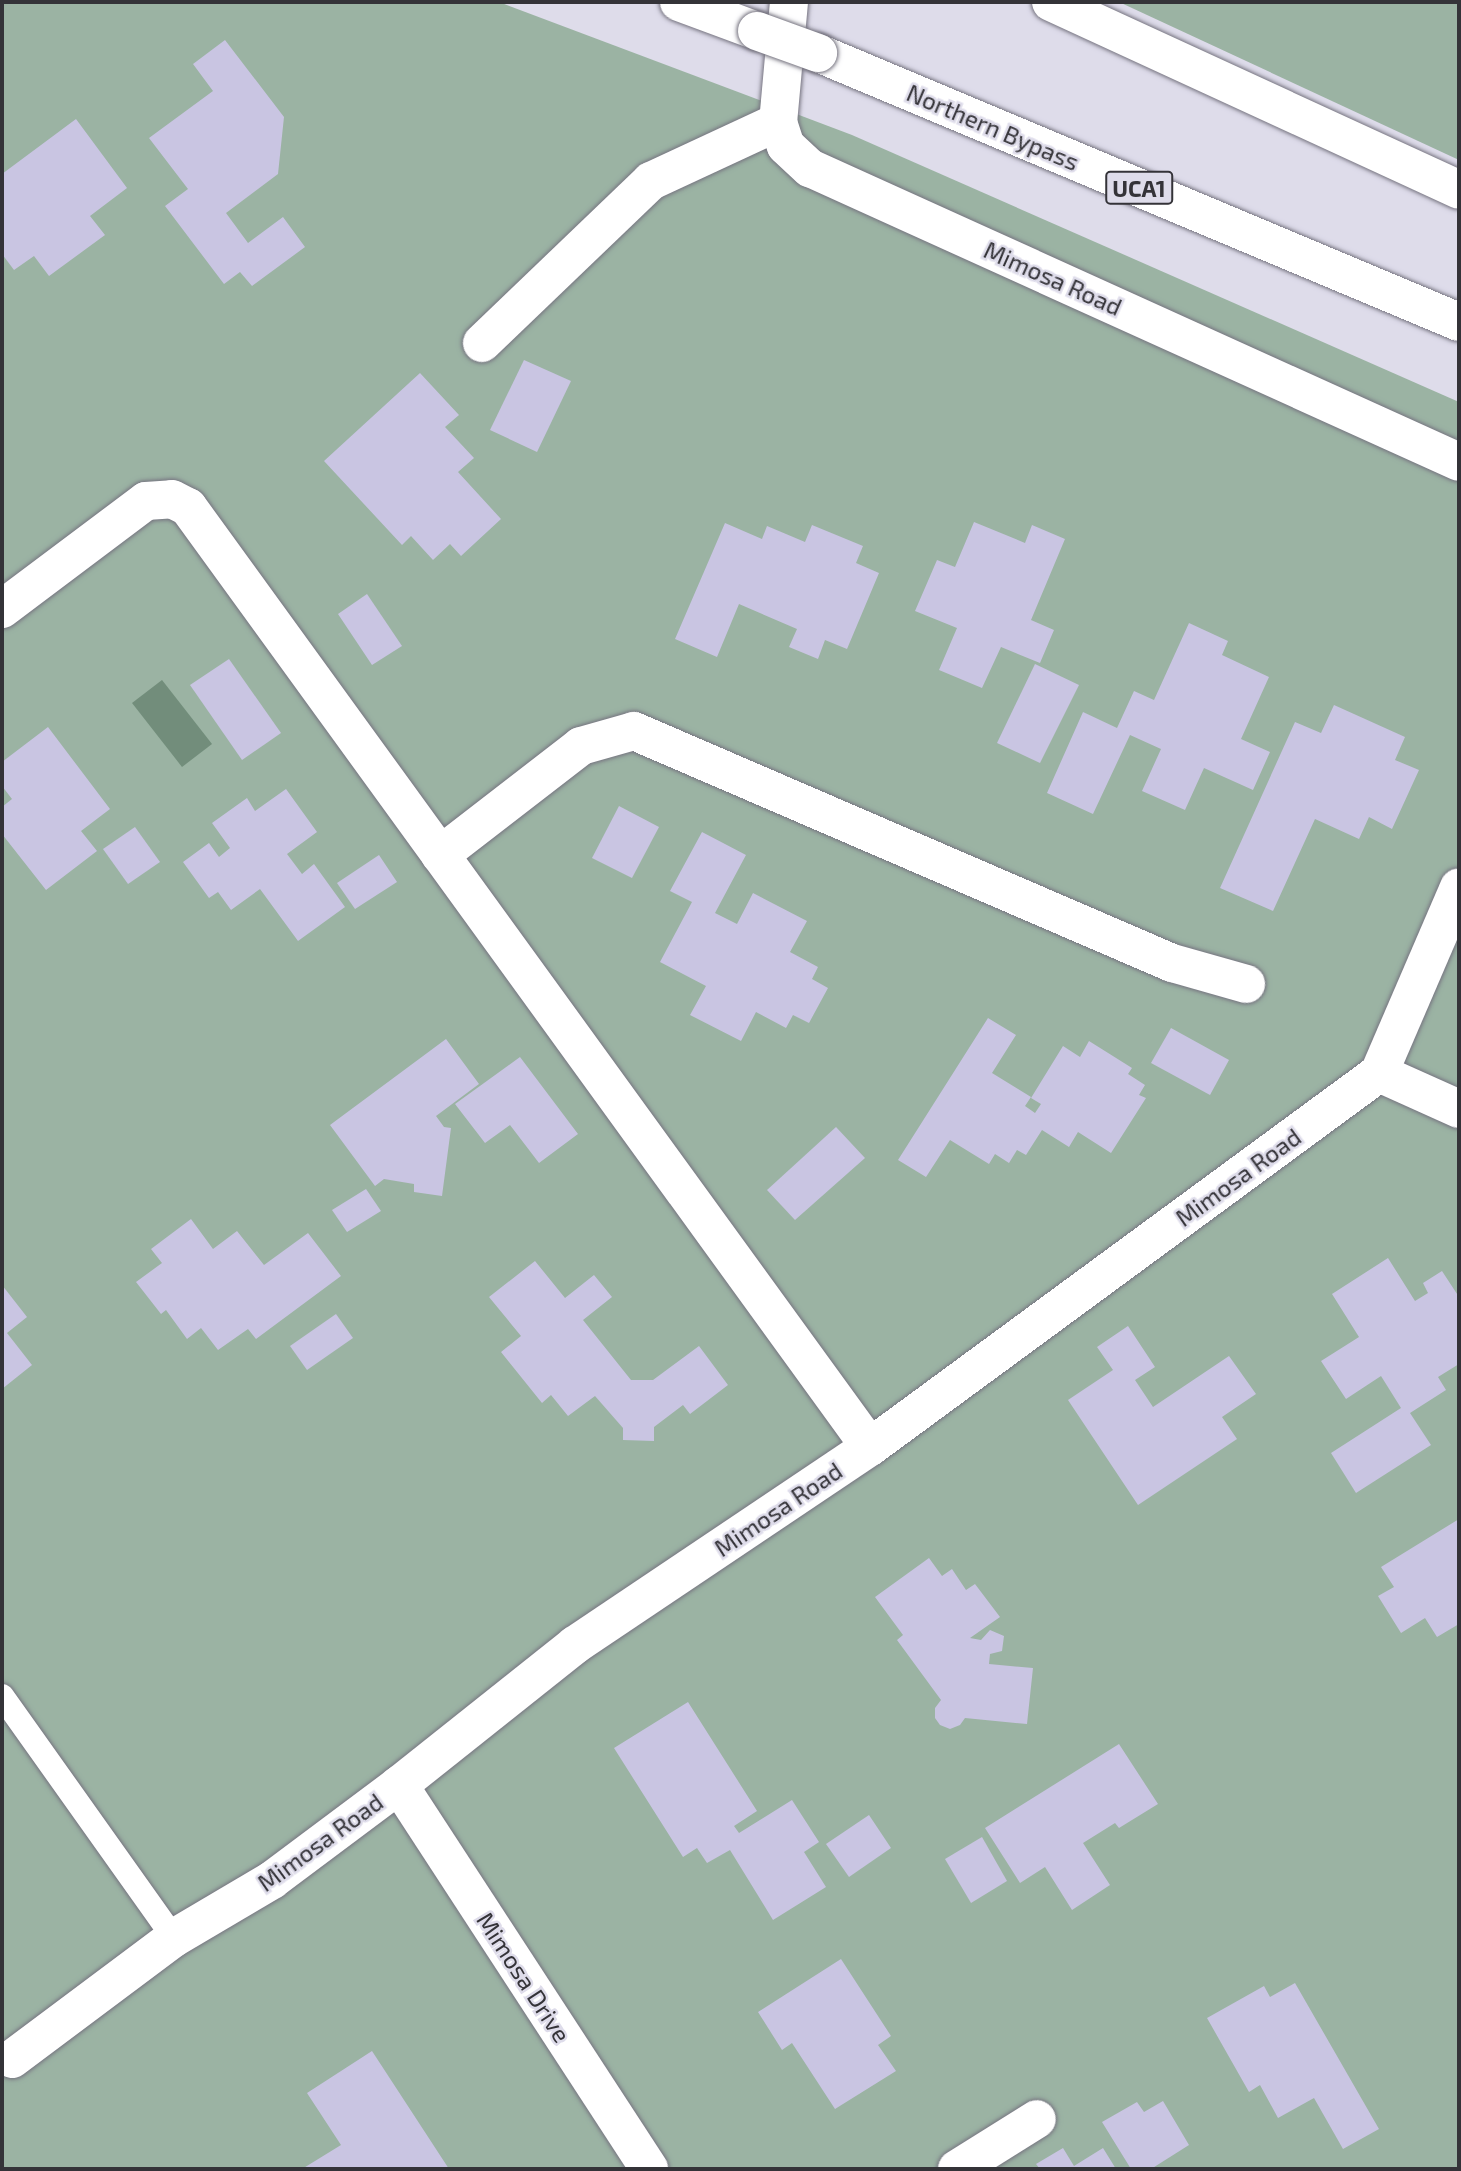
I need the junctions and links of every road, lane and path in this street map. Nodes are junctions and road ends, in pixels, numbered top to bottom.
1 (679, 2) edge
2 (789, 2) edge
3 (1051, 2) edge
4 (778, 122) junction
5 (1459, 190) edge
6 (1459, 322) edge
7 (482, 343) dead end
8 (1459, 461) edge
9 (2, 608) edge
10 (440, 855) junction
11 (1459, 887) edge
12 (1246, 984) dead end
13 (1379, 1073) junction
14 (1459, 1109) edge
15 (870, 1447) junction
16 (2, 1696) edge
17 (399, 1785) junction
18 (174, 1938) junction
19 (12, 2059) dead end
20 (1037, 2119) dead end
21 (649, 2169) edge
22 (957, 2169) edge

1 - 6 street, Northern Bypass / UCA1, bridge
2 - 4 street
3 - 5 street
4 - 7 street
4 - 8 street, Mimosa Road
9 - 10 street
10 - 12 street
10 - 15 street
11 - 13 street
13 - 14 street
13 - 15 street, Mimosa Road
15 - 17 street, Mimosa Road
16 - 18 lane
17 - 18 street, Mimosa Road
17 - 21 street, Mimosa Drive
18 - 19 street, Mimosa Road
20 - 22 street

